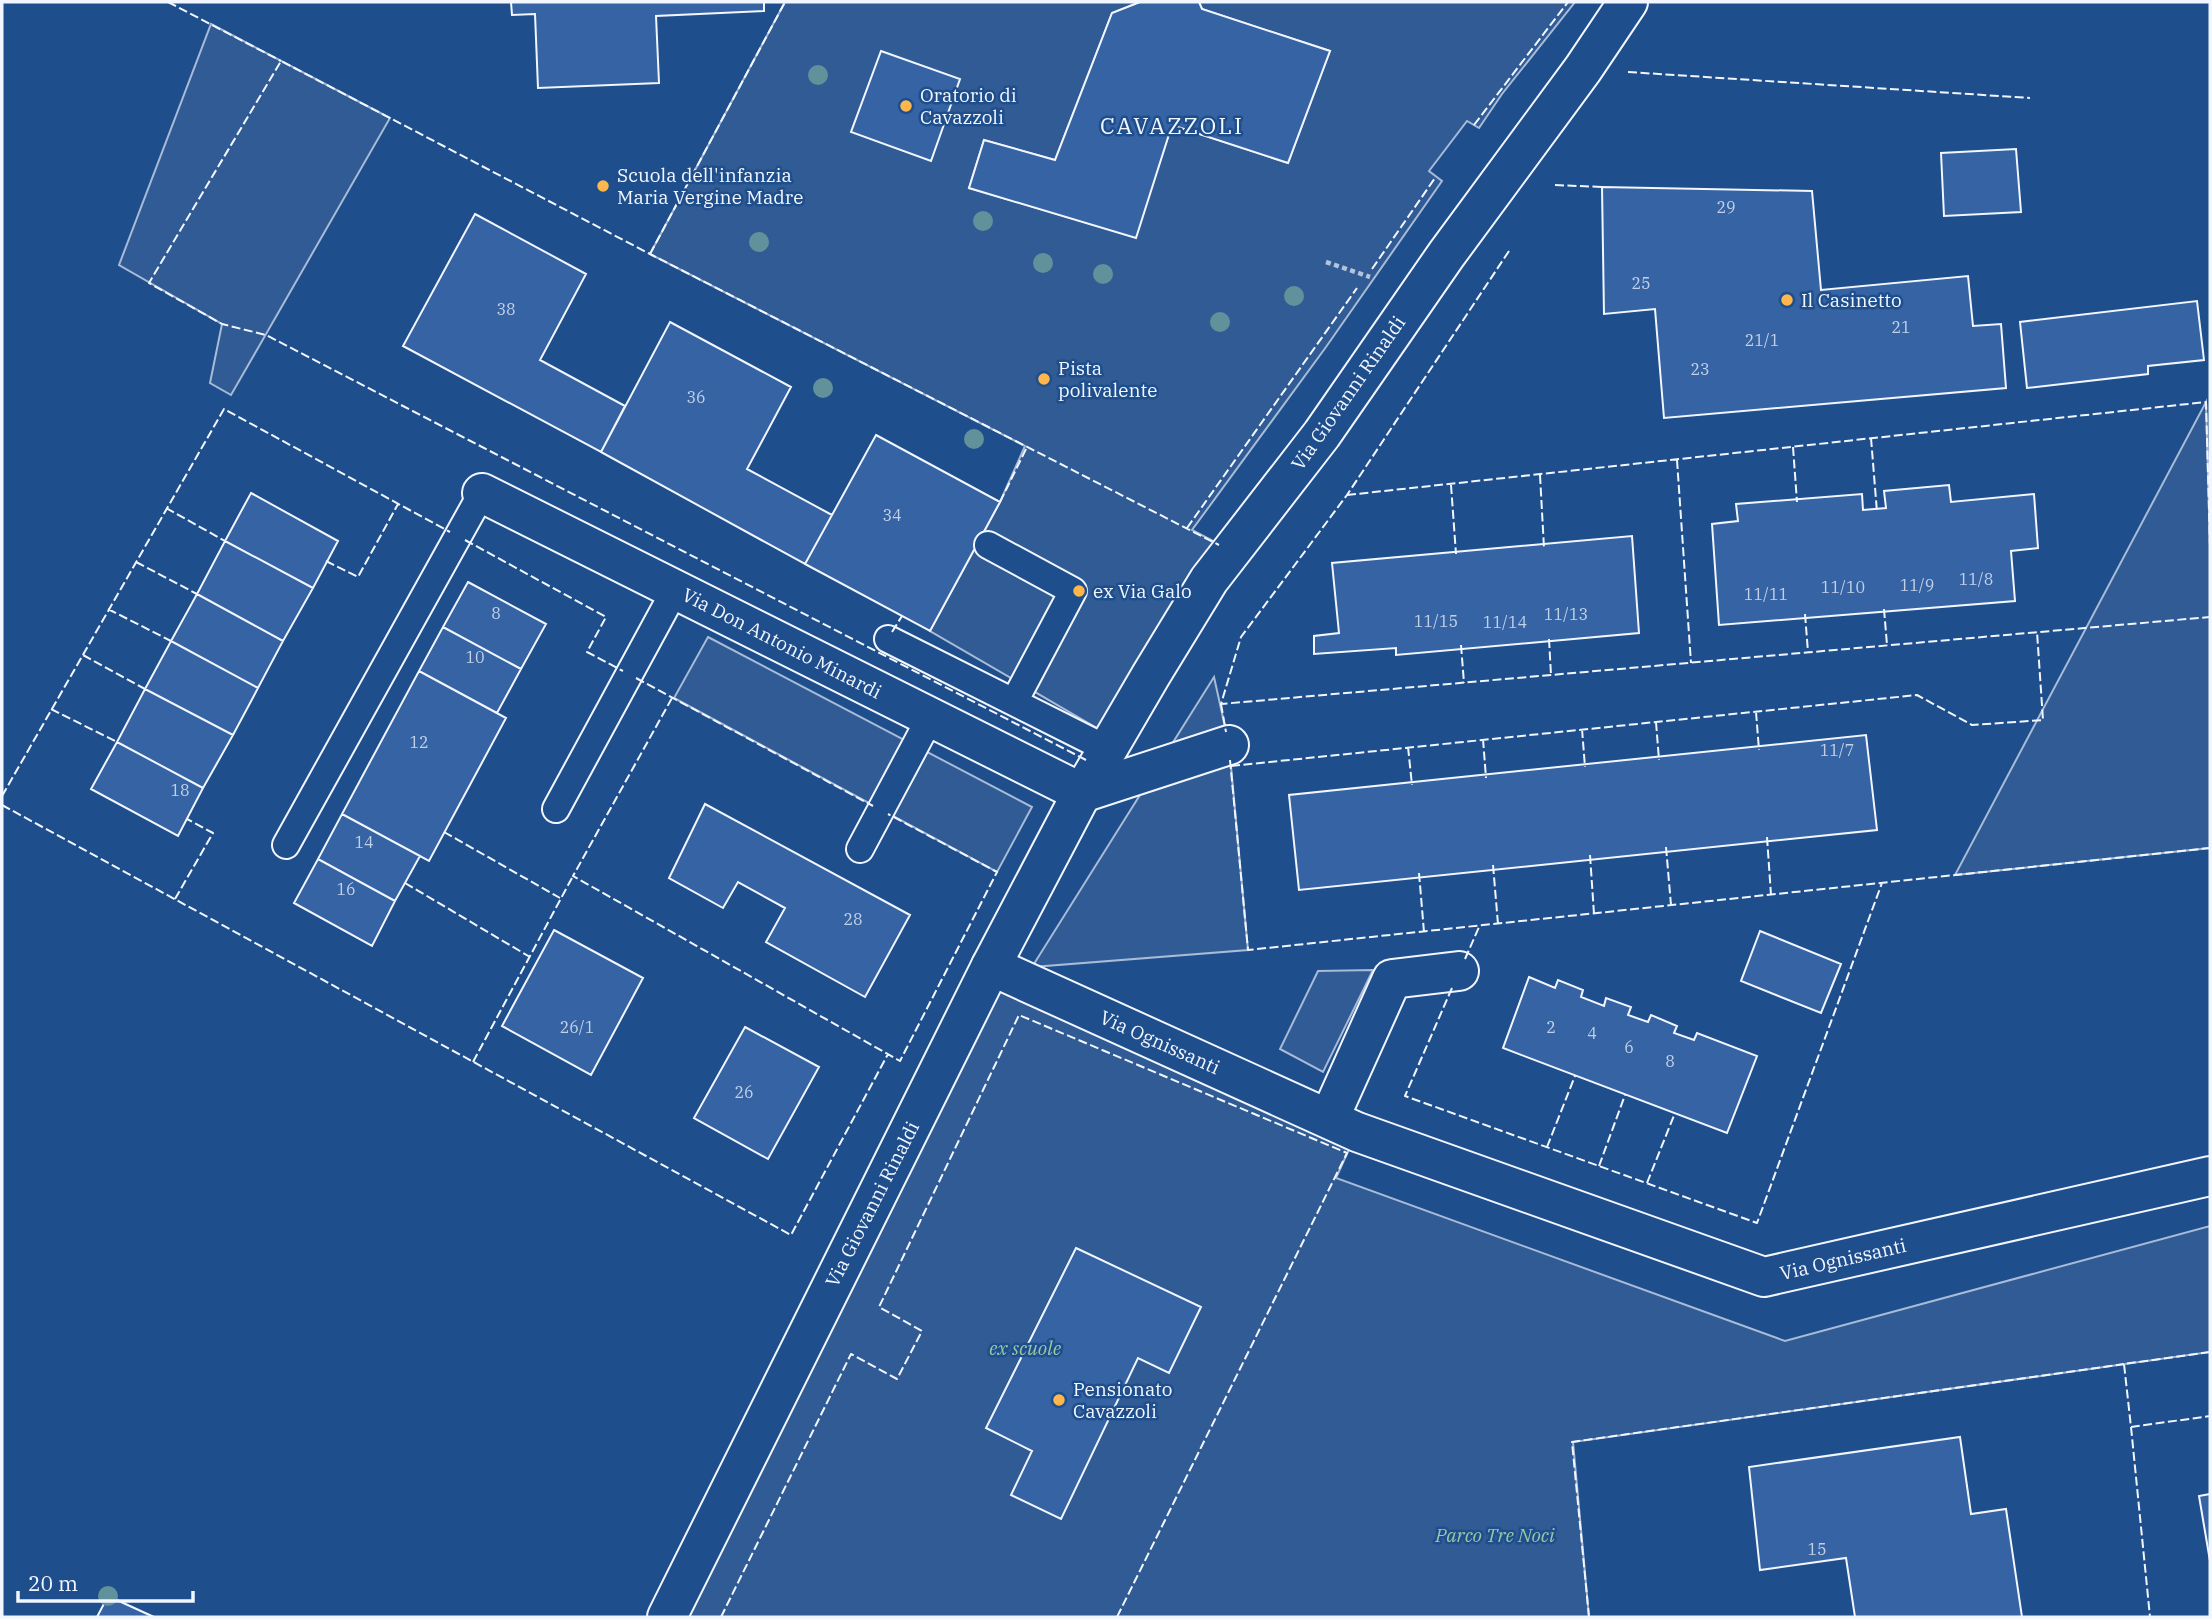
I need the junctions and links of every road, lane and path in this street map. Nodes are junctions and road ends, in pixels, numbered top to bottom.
1 (1628, 2) edge
2 (1326, 262) dead end
3 (1374, 278) dead end
4 (482, 493) joint
5 (988, 545) dead end
6 (675, 590) junction
7 (888, 639) dead end
8 (1014, 702) junction
9 (930, 718) junction
10 (1229, 745) dead end
11 (1107, 749) junction
12 (1082, 793) junction
13 (556, 809) dead end
14 (286, 845) dead end
15 (860, 849) dead end
16 (990, 966) junction
17 (1460, 971) dead end
18 (1329, 1119) junction
19 (2210, 1176) edge
20 (667, 1617) edge

1 - 11 street, Via Giovanni Rinaldi
2 - 3 path
4 - 6 street, Via Don Antonio Minardi
4 - 14 lane
5 - 8 lane
6 - 9 street, Via Don Antonio Minardi
6 - 13 lane
7 - 8 lane
8 - 11 lane
9 - 12 street, Via Don Antonio Minardi
9 - 15 lane
10 - 12 street
11 - 12 street, Via Giovanni Rinaldi
12 - 16 street, Via Giovanni Rinaldi
16 - 18 street, Via Ognissanti
16 - 20 street, Via Giovanni Rinaldi
17 - 18 street
18 - 19 street, Via Ognissanti

